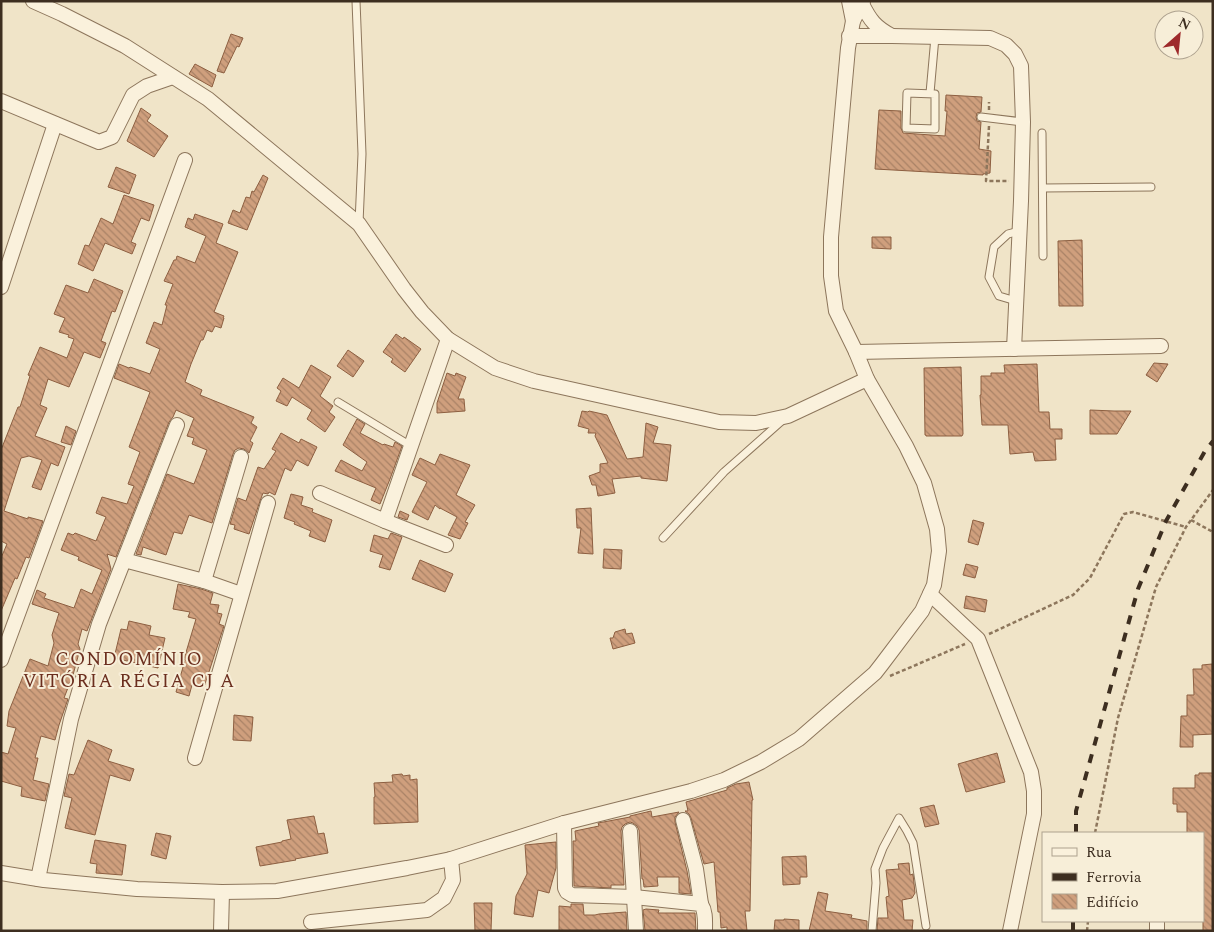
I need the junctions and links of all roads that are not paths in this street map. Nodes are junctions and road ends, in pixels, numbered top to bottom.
1 (33, 1) edge
2 (356, 1) edge
3 (858, 2) edge
4 (849, 36) junction
5 (892, 36) junction
6 (935, 37) junction
7 (173, 77) junction
8 (930, 94) junction
9 (1, 101) edge
10 (985, 118) road end
11 (1023, 122) junction
12 (55, 124) junction
13 (1042, 133) dead end
14 (185, 160) dead end
15 (1151, 186) dead end
16 (1043, 188) junction
17 (359, 224) junction
18 (1020, 231) junction
19 (1043, 256) dead end
20 (1, 287) edge
21 (1016, 302) junction
22 (448, 339) junction
23 (1161, 346) dead end
24 (1014, 349) junction
25 (856, 352) junction
26 (867, 379) junction
27 (338, 402) dead end
28 (788, 416) junction
29 (177, 424) dead end
30 (411, 446) junction
31 (241, 457) dead end
32 (320, 493) dead end
33 (268, 504) dead end
34 (384, 522) junction
35 (663, 538) dead end
36 (446, 545) dead end
37 (124, 560) junction
38 (204, 580) junction
39 (241, 594) junction
40 (930, 594) junction
41 (1, 660) edge
42 (195, 758) dead end
43 (683, 820) dead end
44 (564, 823) junction
45 (630, 831) dead end
46 (451, 859) junction
47 (1, 873) edge
48 (38, 879) junction
49 (222, 892) junction
50 (634, 897) junction
51 (701, 904) junction
52 (311, 922) dead end
53 (926, 926) dead end
54 (221, 931) edge
55 (636, 931) edge
56 (705, 931) edge
57 (872, 931) edge
58 (1010, 931) edge

1 - 7 street
2 - 17 lane
3 - 4 street
3 - 5 street
4 - 5 street
4 - 25 street
5 - 6 street
6 - 8 lane
6 - 11 street
7 - 12 street
7 - 17 street
8 - 8 lane
9 - 12 street
10 - 11 lane
11 - 18 street
12 - 20 street
13 - 16 lane
14 - 41 street
15 - 16 lane
16 - 19 lane
17 - 22 street
18 - 21 street
18 - 21 lane
21 - 24 street
22 - 28 street
22 - 30 street
23 - 24 street
24 - 25 street
25 - 26 street
26 - 28 street
26 - 40 street
27 - 30 lane
28 - 35 lane
29 - 37 street
30 - 34 street
31 - 38 street
32 - 34 street
33 - 39 street
34 - 36 street
37 - 38 street
37 - 48 street
38 - 39 street
39 - 42 street
40 - 44 street
40 - 58 street
43 - 51 street
44 - 46 street
44 - 50 street
45 - 50 street
46 - 49 street
46 - 52 street
47 - 48 street
48 - 49 street
49 - 54 street
50 - 51 street
50 - 55 street
51 - 56 street
53 - 57 lane

